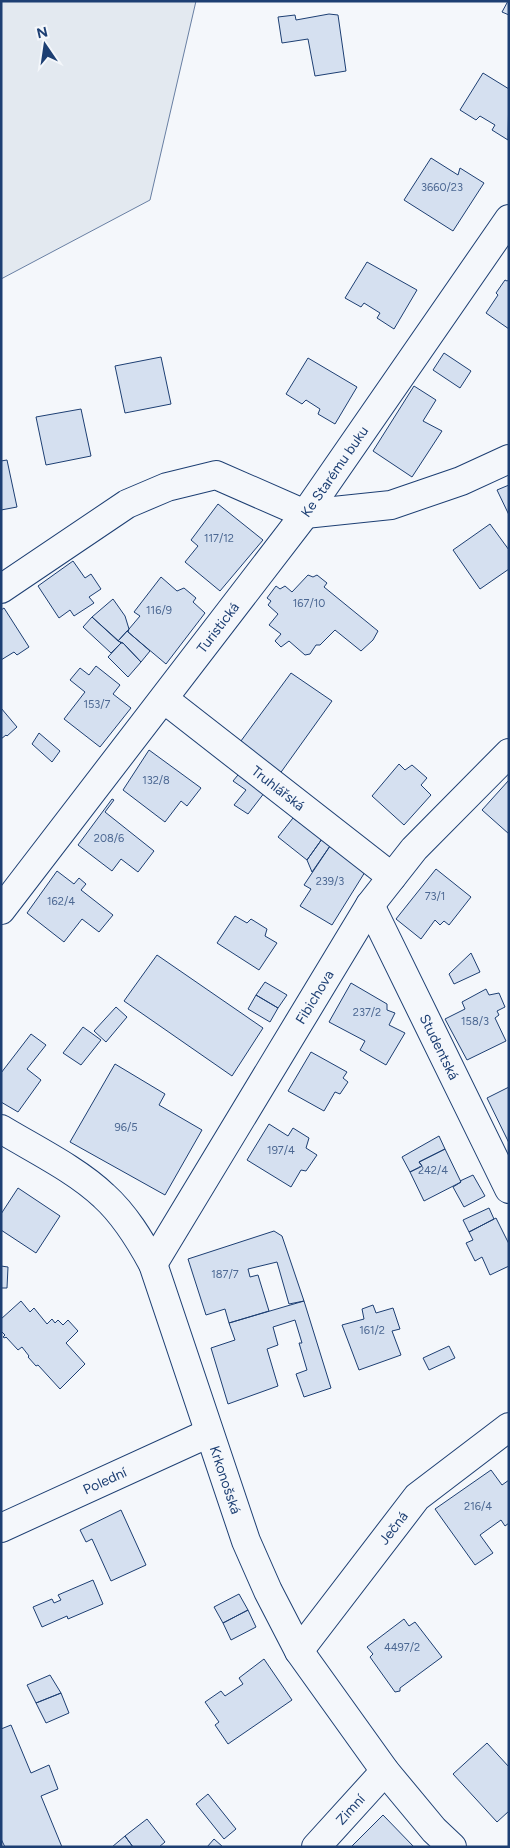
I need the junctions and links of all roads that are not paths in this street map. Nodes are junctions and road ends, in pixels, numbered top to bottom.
1 (509, 220) edge
2 (509, 459) edge
3 (305, 514) junction
4 (1, 589) edge
5 (164, 699) junction
6 (509, 752) edge
7 (392, 877) junction
8 (370, 905) junction
9 (1, 910) edge
10 (1, 1129) edge
11 (509, 1189) edge
12 (153, 1264) junction
13 (509, 1427) edge
14 (209, 1433) junction
15 (1, 1528) edge
16 (299, 1651) junction
17 (385, 1771) junction
18 (316, 1847) edge
19 (452, 1847) edge

1 - 3 street, Ke Starému buku
2 - 3 street
3 - 4 street, Ke Starému buku
3 - 5 street, Turistická
5 - 7 street, Truhlářská
5 - 9 street, Turistická
6 - 7 street, Fibichova
7 - 8 street, Fibichova
8 - 11 street, Studentská
8 - 12 street, Fibichova
10 - 12 street, Krkonošská
12 - 14 street, Krkonošská
13 - 16 street, Ječná
14 - 15 street, Polední
14 - 16 street, Krkonošská
16 - 17 street, Krkonošská
17 - 18 street, Zimní
17 - 19 street, Krkonošská

